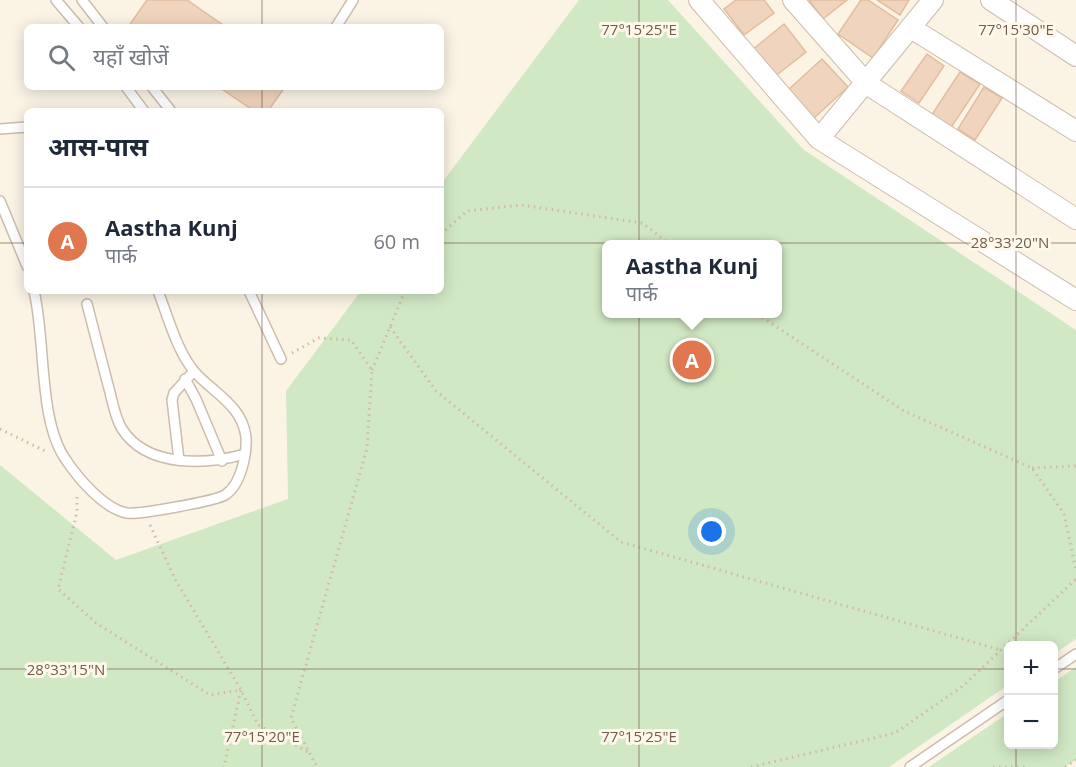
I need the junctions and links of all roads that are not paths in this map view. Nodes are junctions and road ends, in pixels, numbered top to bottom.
1 (56, 0) edge
2 (82, 0) edge
3 (353, 0) edge
4 (699, 0) edge
5 (793, 0) edge
6 (933, 0) edge
7 (991, 0) edge
8 (76, 24) edge
9 (101, 24) edge
10 (338, 24) edge
11 (911, 28) junction
12 (1076, 56) edge
13 (867, 84) junction
14 (128, 90) edge
15 (154, 90) edge
16 (142, 108) edge
17 (169, 108) edge
18 (24, 127) edge
19 (0, 129) edge
20 (1076, 131) edge
21 (819, 138) junction
22 (0, 201) edge
23 (1076, 219) edge
24 (24, 259) edge
25 (35, 294) edge
26 (159, 294) edge
27 (250, 294) edge
28 (1076, 300) edge
29 (87, 304) dead end
30 (281, 358) road end
31 (194, 371) junction
32 (185, 379) junction
33 (245, 454) junction
34 (179, 460) junction
35 (222, 460) junction
36 (1076, 654) edge
37 (1058, 666) edge
38 (1004, 703) edge
39 (910, 767) edge

1 - 8 lane
2 - 9 lane
3 - 10 lane
4 - 21 street
5 - 13 street
6 - 11 street
7 - 12 street
11 - 13 street
11 - 20 street
13 - 21 street
13 - 23 street
14 - 16 lane
15 - 17 lane
18 - 19 lane
21 - 28 street
22 - 24 lane
25 - 33 lane
26 - 31 lane
27 - 30 lane
29 - 34 lane
31 - 32 lane
31 - 33 lane
32 - 34 lane
32 - 35 lane
33 - 35 lane
34 - 35 lane
36 - 37 lane
38 - 39 lane

